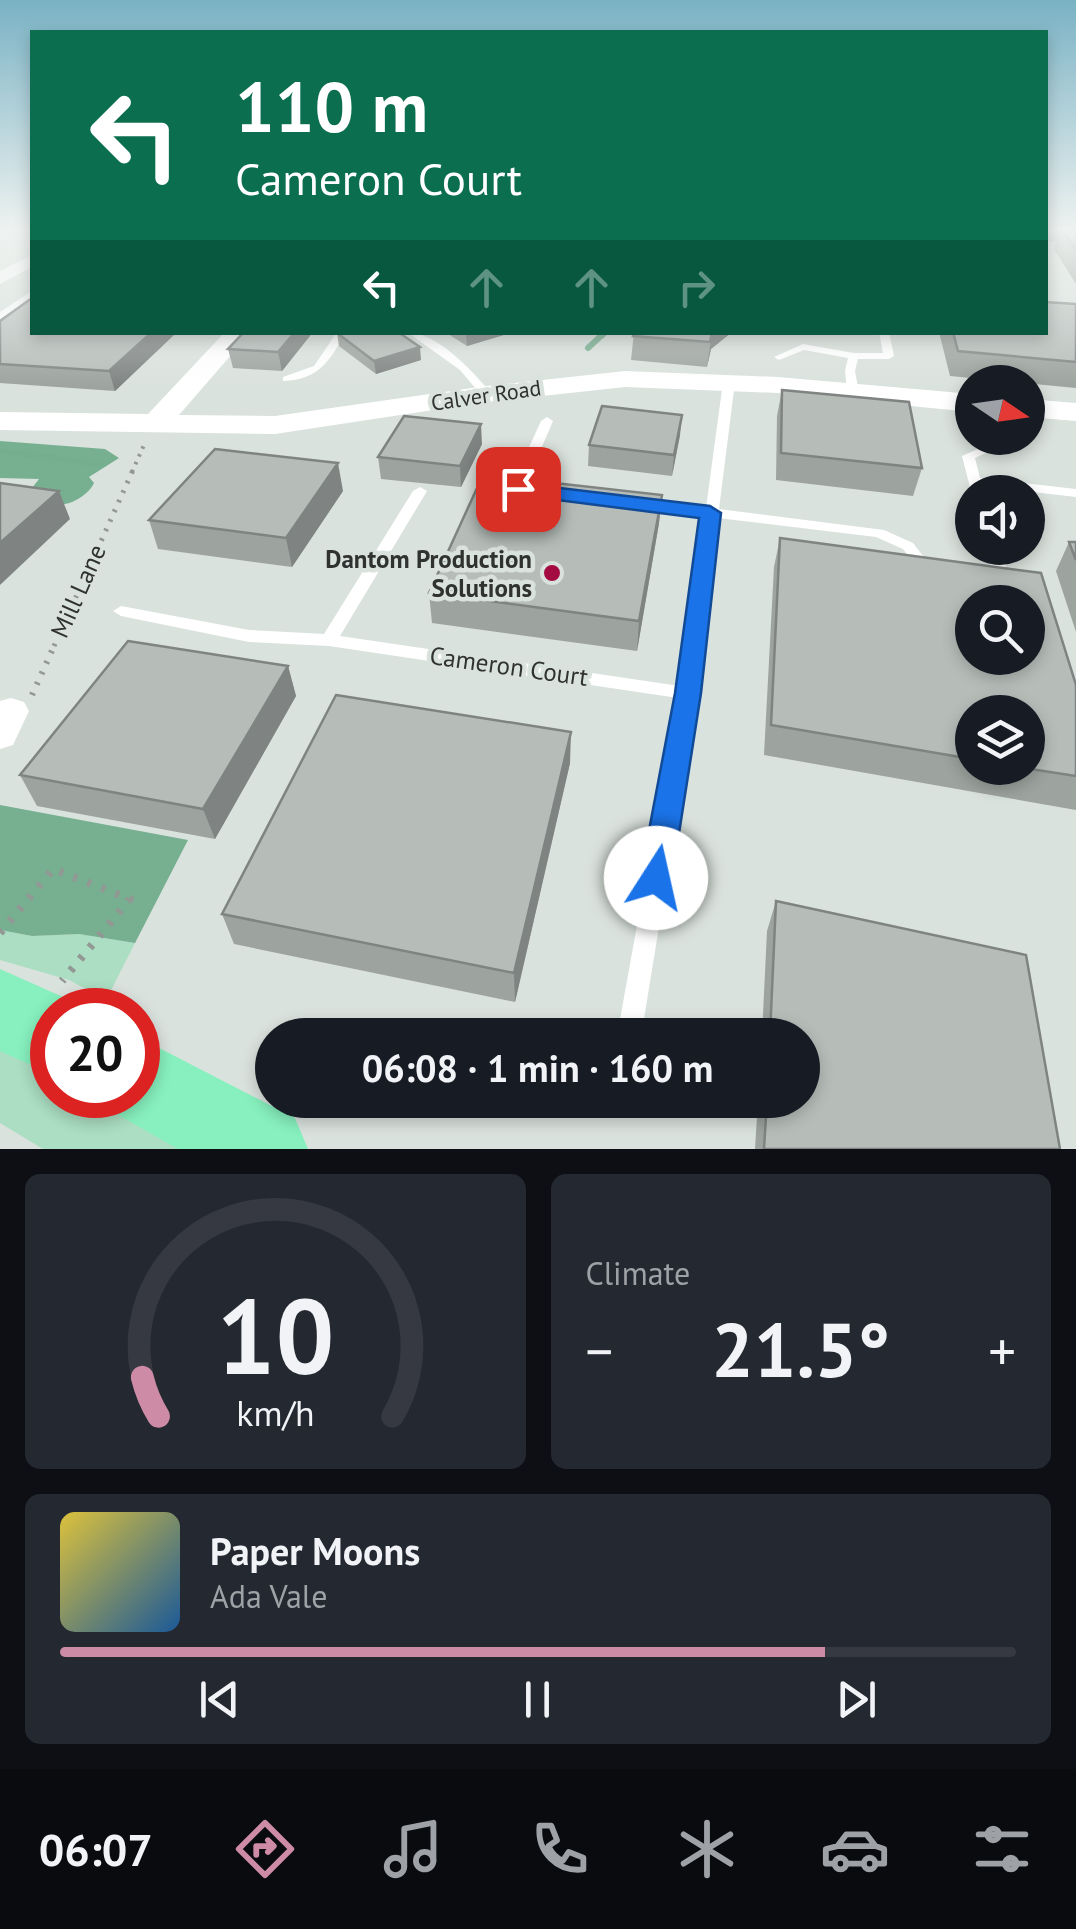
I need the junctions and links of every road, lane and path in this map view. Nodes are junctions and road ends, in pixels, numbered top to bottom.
1 (30, 295) edge
2 (0, 316) edge
3 (236, 335) edge
4 (340, 335) edge
5 (416, 335) edge
6 (884, 335) edge
7 (854, 356) junction
8 (778, 357) dead end
9 (287, 379) dead end
10 (729, 382) junction
11 (854, 392) junction
12 (486, 394) junction
13 (955, 401) edge
14 (1045, 409) edge
15 (1076, 412) edge
16 (0, 420) edge
17 (547, 420) dead end
18 (151, 432) junction
19 (1045, 491) edge
20 (420, 492) dead end
21 (537, 492) edge
22 (1076, 493) edge
23 (633, 503) edge
24 (710, 513) junction
25 (999, 565) edge
26 (942, 576) edge
27 (988, 580) edge
28 (121, 611) dead end
29 (329, 640) junction
30 (688, 693) junction
31 (5, 723) edge
32 (0, 934) edge
33 (55, 988) edge
34 (631, 1018) edge
35 (160, 1091) edge
36 (264, 1149) edge

1 - 2 lane
3 - 18 street
4 - 9 lane
5 - 12 lane
6 - 7 lane
7 - 8 lane
7 - 11 lane
10 - 11 street, Calver Road
10 - 12 street, Calver Road
10 - 24 lane
11 - 13 street, Calver Road
12 - 18 street, Calver Road
14 - 15 street
16 - 18 street, Calver Road
17 - 21 lane
18 - 31 path, Mill Lane
19 - 22 lane
20 - 29 lane
23 - 24 lane
24 - 26 lane
24 - 30 lane
25 - 27 lane
28 - 29 lane, Cameron Court
29 - 30 lane, Cameron Court
30 - 34 lane
32 - 33 path
35 - 36 highway

